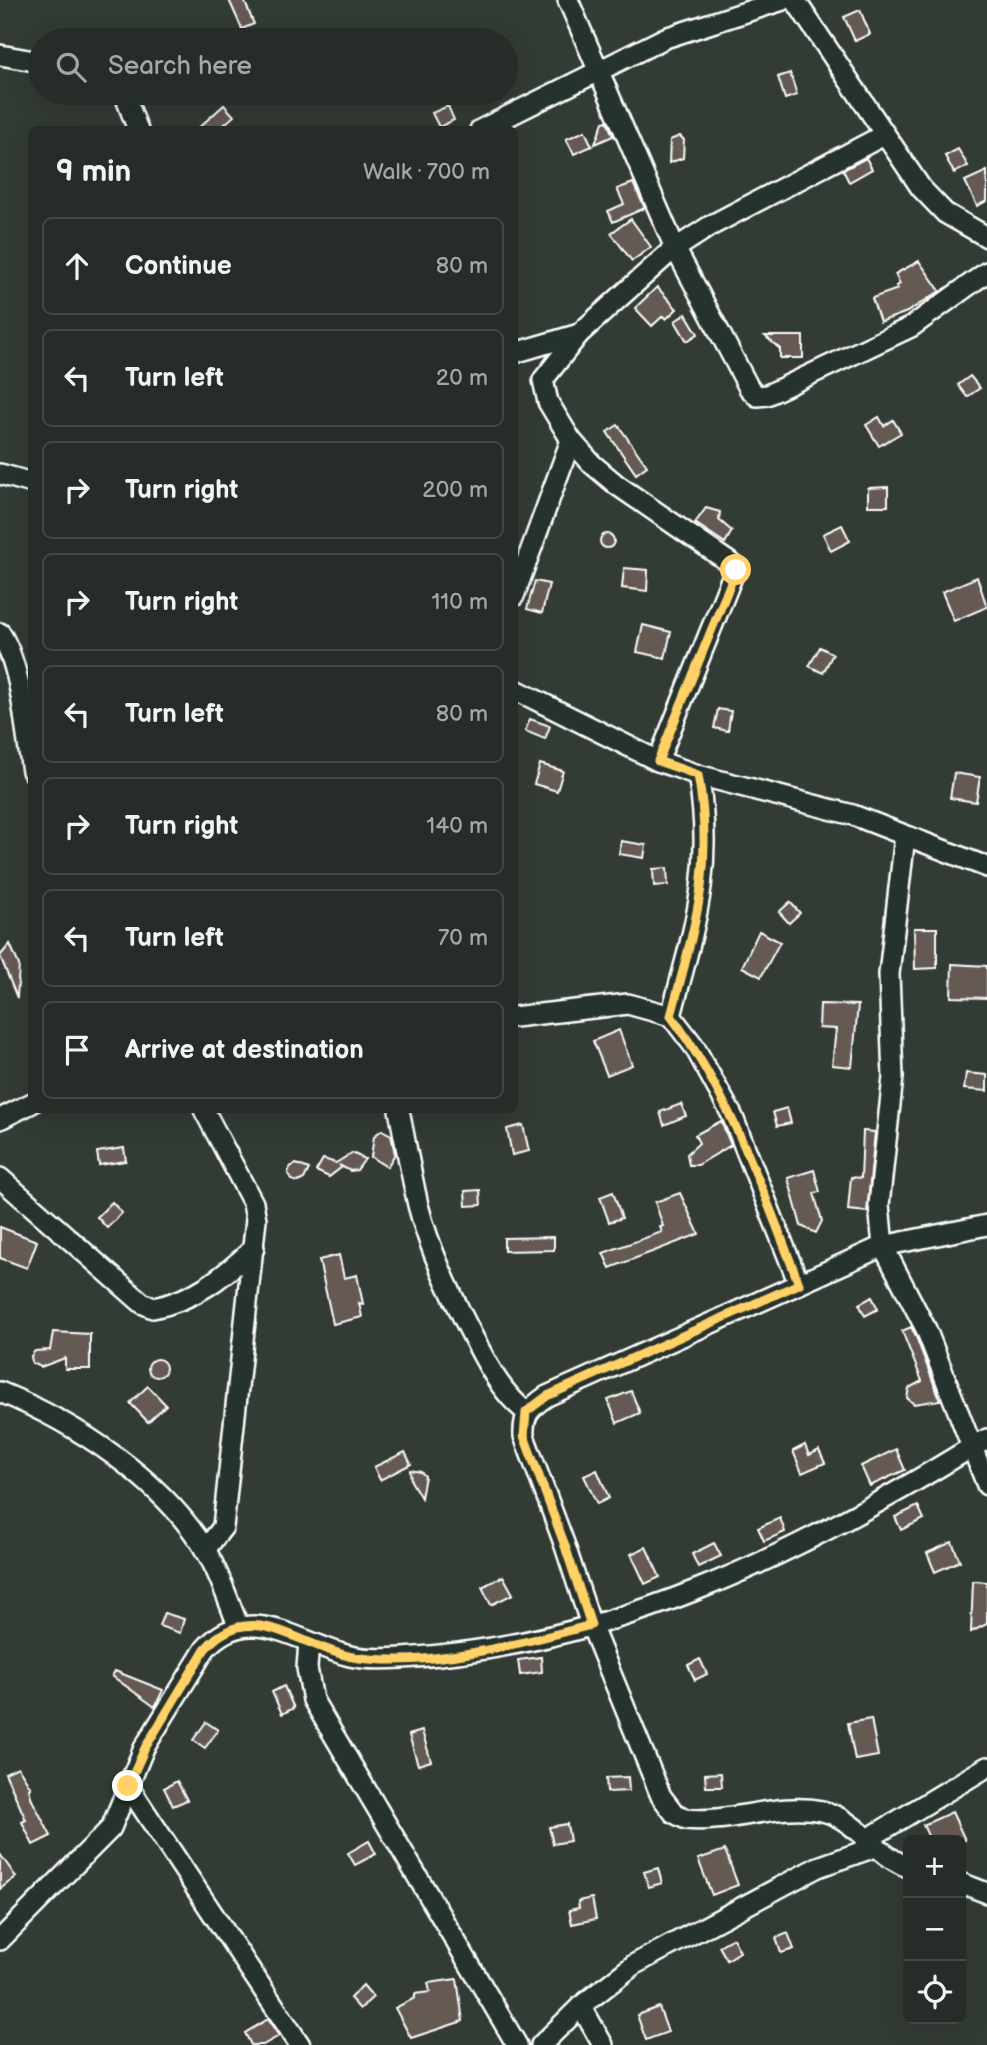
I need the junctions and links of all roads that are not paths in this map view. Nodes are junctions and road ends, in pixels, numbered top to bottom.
1 (568, 0) edge
2 (783, 0) edge
3 (795, 0) edge
4 (0, 55) edge
5 (28, 60) edge
6 (598, 70) junction
7 (129, 105) edge
8 (136, 126) edge
9 (488, 126) edge
10 (884, 135) junction
11 (987, 237) edge
12 (675, 248) junction
13 (987, 272) edge
14 (579, 334) junction
15 (518, 352) edge
16 (571, 440) junction
17 (0, 474) edge
18 (28, 482) edge
19 (518, 585) edge
20 (0, 633) edge
21 (518, 691) edge
22 (28, 749) edge
23 (658, 761) junction
24 (698, 775) junction
25 (905, 836) junction
26 (987, 867) edge
27 (671, 1016) junction
28 (518, 1017) edge
29 (28, 1105) edge
30 (206, 1113) edge
31 (400, 1113) edge
32 (0, 1119) edge
33 (0, 1178) edge
34 (987, 1225) edge
35 (883, 1246) junction
36 (254, 1248) junction
37 (799, 1284) junction
38 (0, 1392) edge
39 (526, 1412) junction
40 (979, 1443) edge
41 (987, 1485) edge
42 (205, 1550) junction
43 (238, 1625) junction
44 (591, 1625) junction
45 (309, 1642) junction
46 (987, 1767) edge
47 (128, 1786) junction
48 (871, 1844) junction
49 (903, 1864) edge
50 (966, 1885) edge
51 (987, 1893) edge
52 (0, 1940) edge
53 (581, 2006) junction
54 (300, 2045) edge
55 (517, 2045) edge
56 (541, 2045) edge
57 (603, 2045) edge

1 - 6 street
2 - 6 street
3 - 10 street
4 - 5 street
6 - 9 street
6 - 12 street
7 - 8 street
10 - 11 street
10 - 12 street
12 - 13 street
12 - 14 street
14 - 15 street
14 - 16 street
16 - 19 street
16 - 23 street
17 - 18 street
20 - 22 street
21 - 23 street
23 - 24 street
24 - 25 street
24 - 27 street
25 - 26 street
25 - 35 street
27 - 28 street
27 - 37 street
29 - 32 street
30 - 36 street
31 - 39 street
33 - 36 street
34 - 35 street
35 - 37 street
35 - 40 street
36 - 42 street
37 - 39 street
38 - 42 street
39 - 44 street
40 - 41 street
40 - 44 street
42 - 43 street
43 - 45 street
43 - 47 street
44 - 45 street
44 - 48 street
45 - 55 street
46 - 48 street
47 - 52 street
47 - 54 street
48 - 49 street
48 - 53 street
50 - 51 street
53 - 56 street
53 - 57 street

